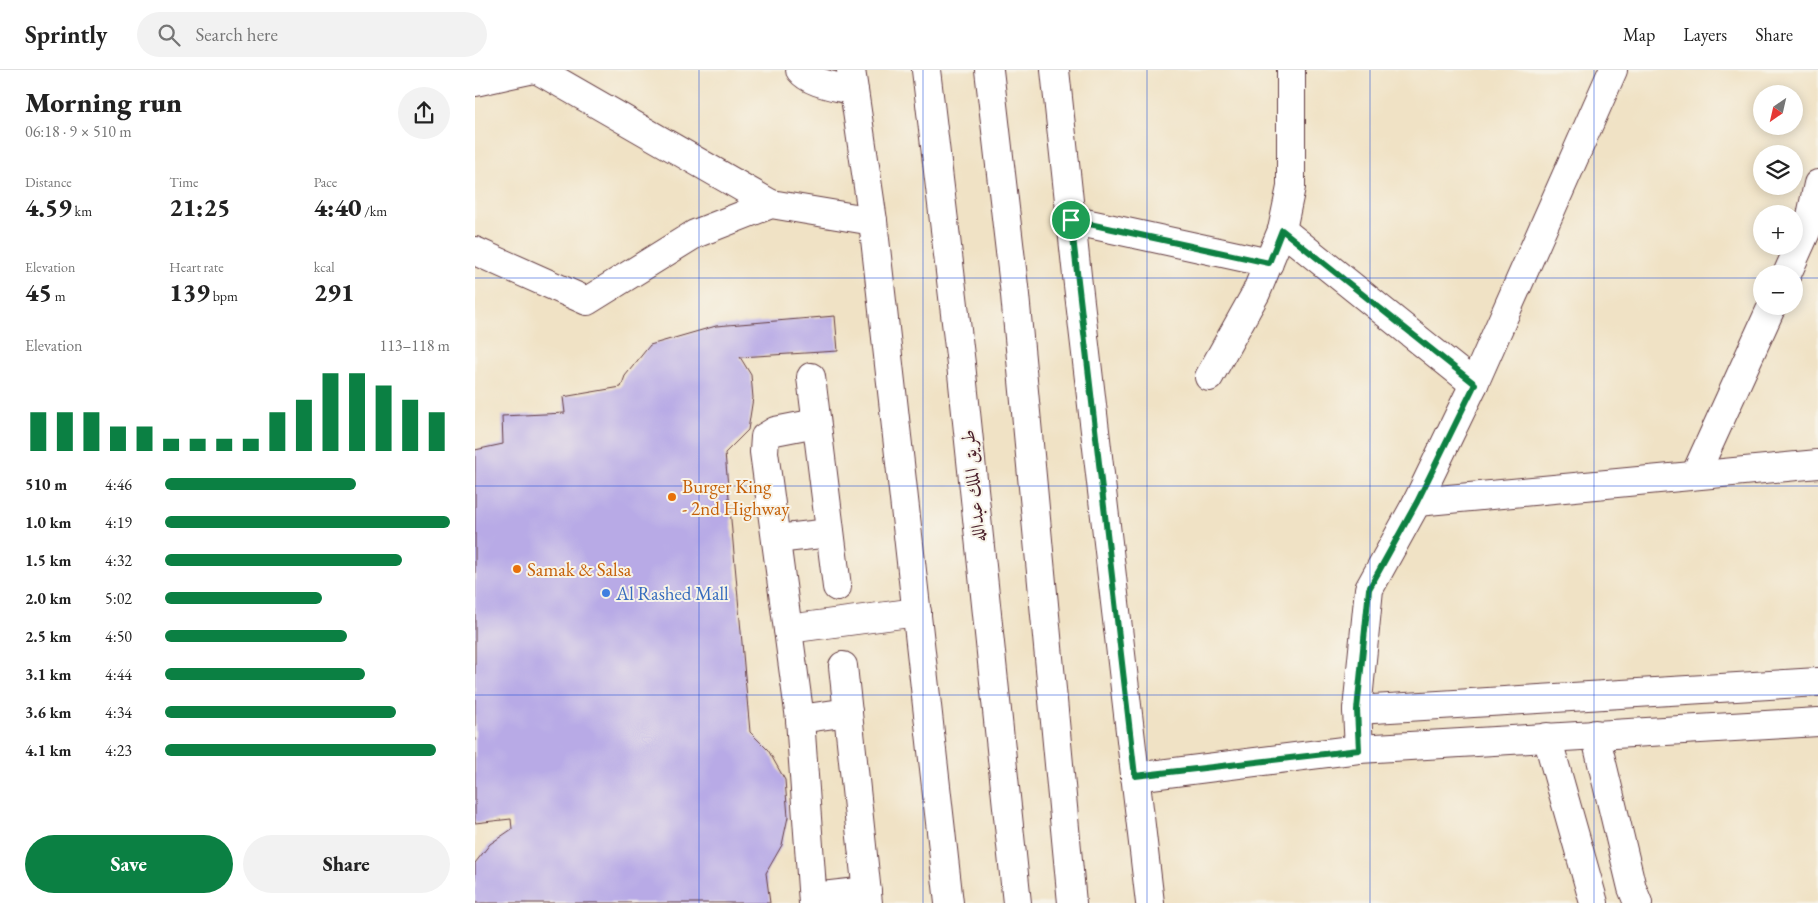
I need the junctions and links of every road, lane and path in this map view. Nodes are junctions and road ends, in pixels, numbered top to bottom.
1 (529, 70) edge
2 (538, 70) edge
3 (799, 70) edge
4 (907, 70) edge
5 (926, 70) edge
6 (989, 70) edge
7 (1055, 70) edge
8 (1291, 70) edge
9 (1613, 70) edge
10 (852, 80) edge
11 (475, 82) edge
12 (1818, 184) edge
13 (771, 204) junction
14 (1071, 220) junction
15 (873, 221) junction
16 (1814, 225) edge
17 (1282, 230) junction
18 (475, 251) edge
19 (1269, 263) junction
20 (1792, 265) edge
21 (1768, 315) edge
22 (961, 364) junction
23 (811, 377) dead end
24 (1209, 377) dead end
25 (1475, 384) junction
26 (816, 423) junction
27 (1818, 464) edge
28 (1695, 475) junction
29 (1417, 502) junction
30 (830, 533) junction
31 (776, 539) junction
32 (837, 586) dead end
33 (917, 612) junction
34 (788, 629) junction
35 (843, 666) dead end
36 (1818, 682) edge
37 (1357, 710) junction
38 (849, 712) junction
39 (800, 718) junction
40 (1818, 722) edge
41 (1595, 734) junction
42 (1547, 737) junction
43 (1359, 750) junction
44 (1135, 776) junction
45 (868, 897) edge
46 (813, 900) edge
47 (949, 903) edge
48 (1017, 903) edge
49 (1072, 903) edge
50 (1150, 903) edge
51 (1594, 903) edge
52 (1638, 903) edge

1 - 11 main road
2 - 13 main road
3 - 10 main road
4 - 22 main road
5 - 22 main road, طريق الملك عبدالله
6 - 49 main road
7 - 14 main road
8 - 17 main road
9 - 25 main road
10 - 15 main road
12 - 16 main road
13 - 15 main road
13 - 18 main road
14 - 19 main road
14 - 44 main road
15 - 33 main road
16 - 20 main road
17 - 19 main road
17 - 25 main road
19 - 24 main road
21 - 28 main road
22 - 48 main road, طريق الملك عبدالله
23 - 26 main road
25 - 29 main road
26 - 30 main road
26 - 31 main road
27 - 28 main road
28 - 29 main road
29 - 37 main road
30 - 31 main road
30 - 32 main road
31 - 34 main road
33 - 34 main road
33 - 47 main road
34 - 39 main road
35 - 38 main road
36 - 37 main road
37 - 43 main road
38 - 39 main road
38 - 45 main road
39 - 46 main road
40 - 41 main road
41 - 42 main road
41 - 52 main road
42 - 43 main road
42 - 51 main road
43 - 44 main road
44 - 50 main road
45 - 46 main road

